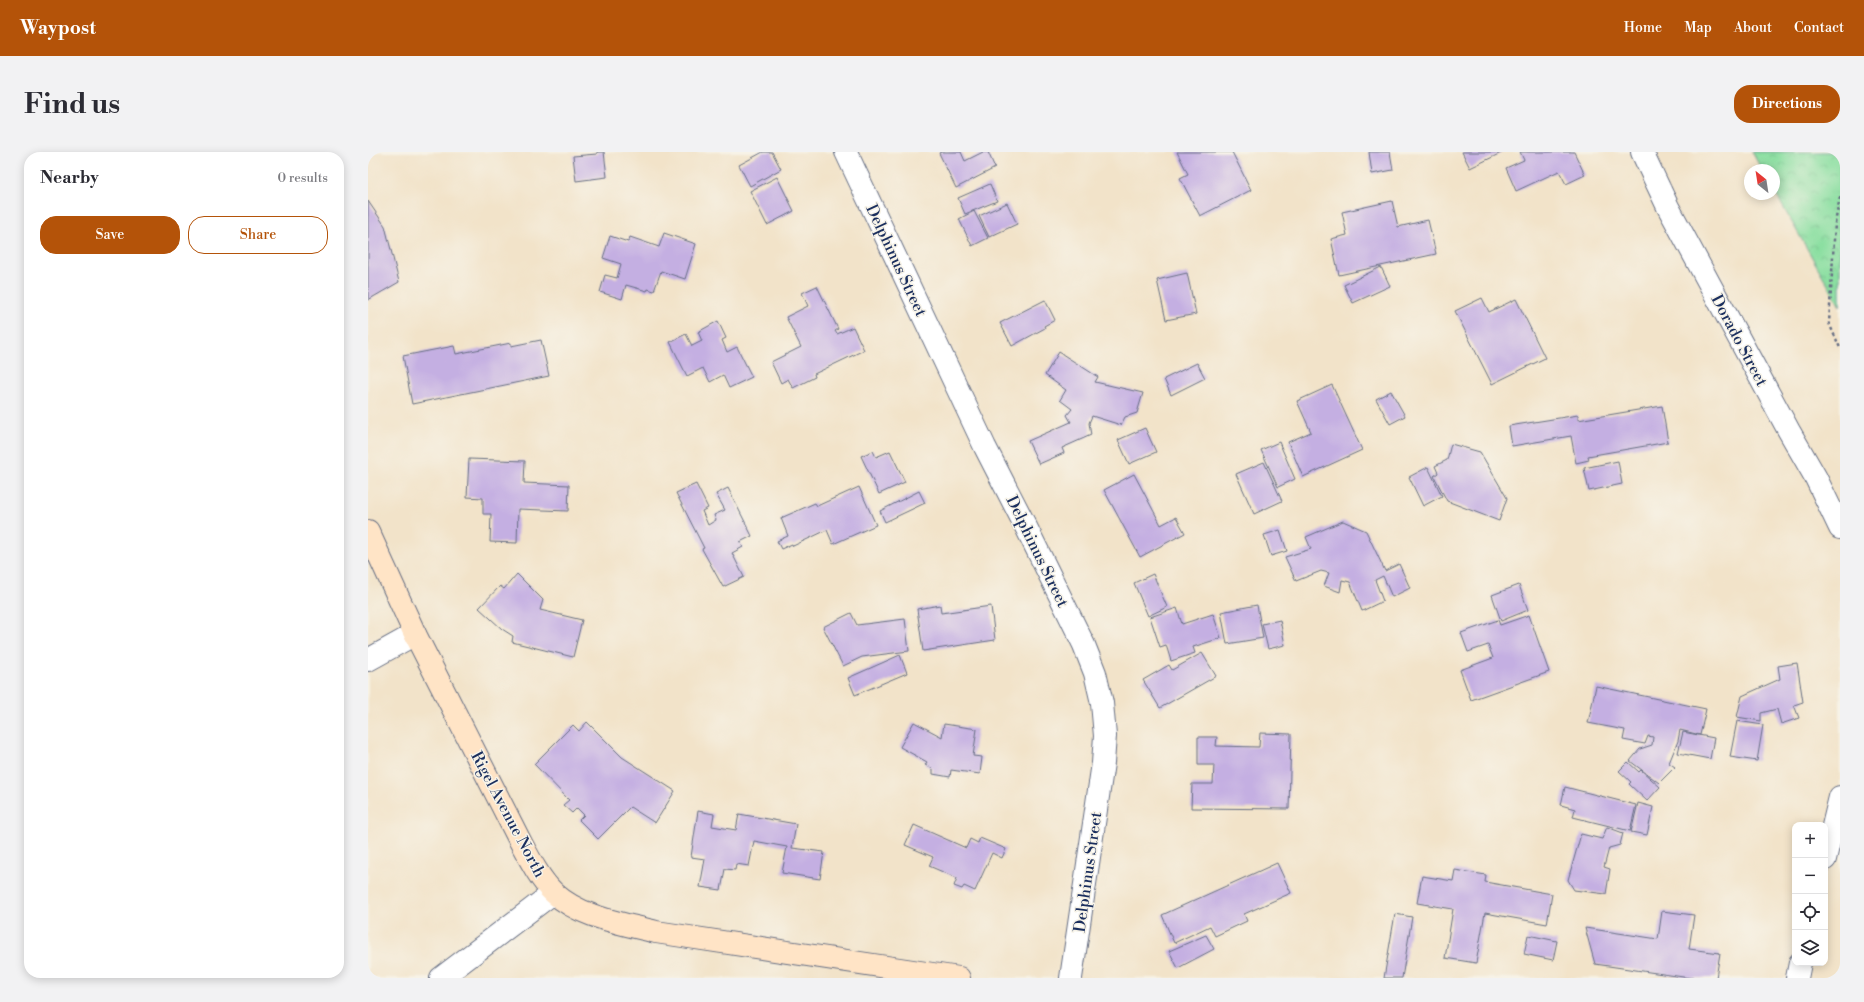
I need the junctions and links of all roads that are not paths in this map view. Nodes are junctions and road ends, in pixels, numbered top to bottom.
1 (846, 152) edge
2 (1642, 152) edge
3 (1840, 528) edge
4 (368, 532) edge
5 (415, 634) junction
6 (368, 660) edge
7 (1840, 797) edge
8 (1825, 858) edge
9 (553, 893) junction
10 (1799, 966) edge
11 (440, 978) edge
12 (958, 978) edge
13 (1071, 978) edge
14 (1796, 978) edge

1 - 13 street, Delphinus Street
2 - 3 street, Dorado Street
4 - 5 main road, Rigel Avenue North
5 - 6 street
5 - 9 main road, Rigel Avenue North
7 - 8 street
9 - 11 street
9 - 12 main road, Rigel Avenue North
10 - 14 street

